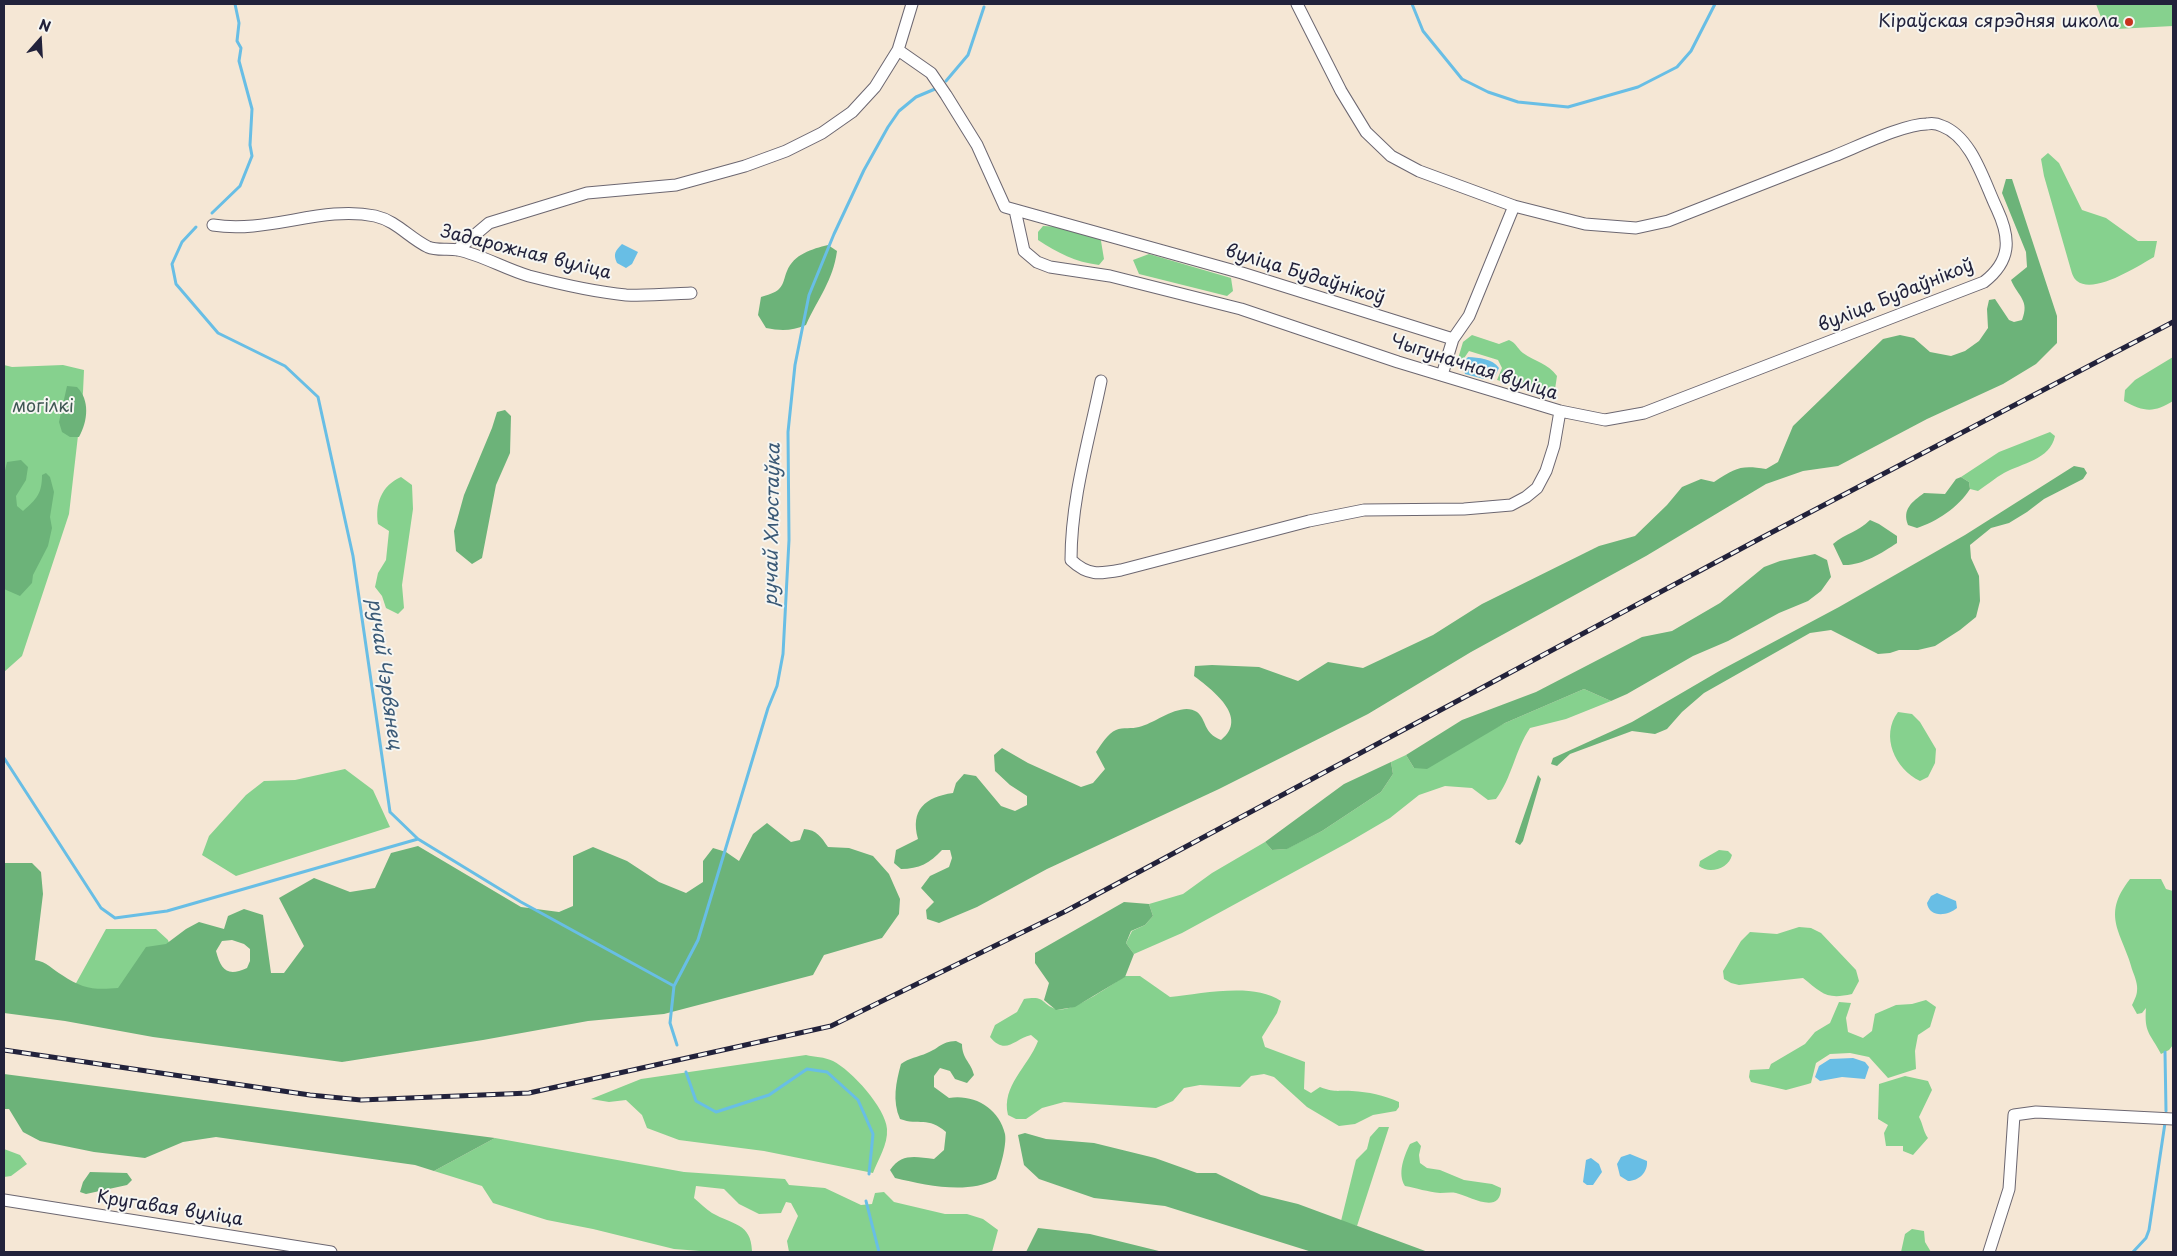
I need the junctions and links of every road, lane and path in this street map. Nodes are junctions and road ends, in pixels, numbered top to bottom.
1 (912, 4) edge
2 (1297, 4) edge
3 (898, 50) junction
4 (1514, 206) junction
5 (1010, 208) junction
6 (213, 226) dead end
7 (457, 250) junction
8 (691, 293) dead end
9 (1453, 339) junction
10 (1442, 375) junction
11 (1101, 381) dead end
12 (1560, 412) junction
13 (2173, 1118) edge
14 (4, 1200) edge
15 (331, 1252) edge
16 (1989, 1252) edge

1 - 3 street
2 - 4 street, вуліца Будаўнікоў
3 - 5 street, Чыгуначная вуліца
3 - 7 street
4 - 9 street
4 - 12 street, вуліца Будаўнікоў
5 - 9 street, вуліца Будаўнікоў
5 - 10 street, Чыгуначная вуліца
6 - 7 street, Задарожная вуліца
7 - 8 street, Задарожная вуліца
9 - 10 street
10 - 12 street, Чыгуначная вуліца
11 - 12 street, Чыгуначная вуліца
13 - 16 street
14 - 15 street, Кругавая вуліца

